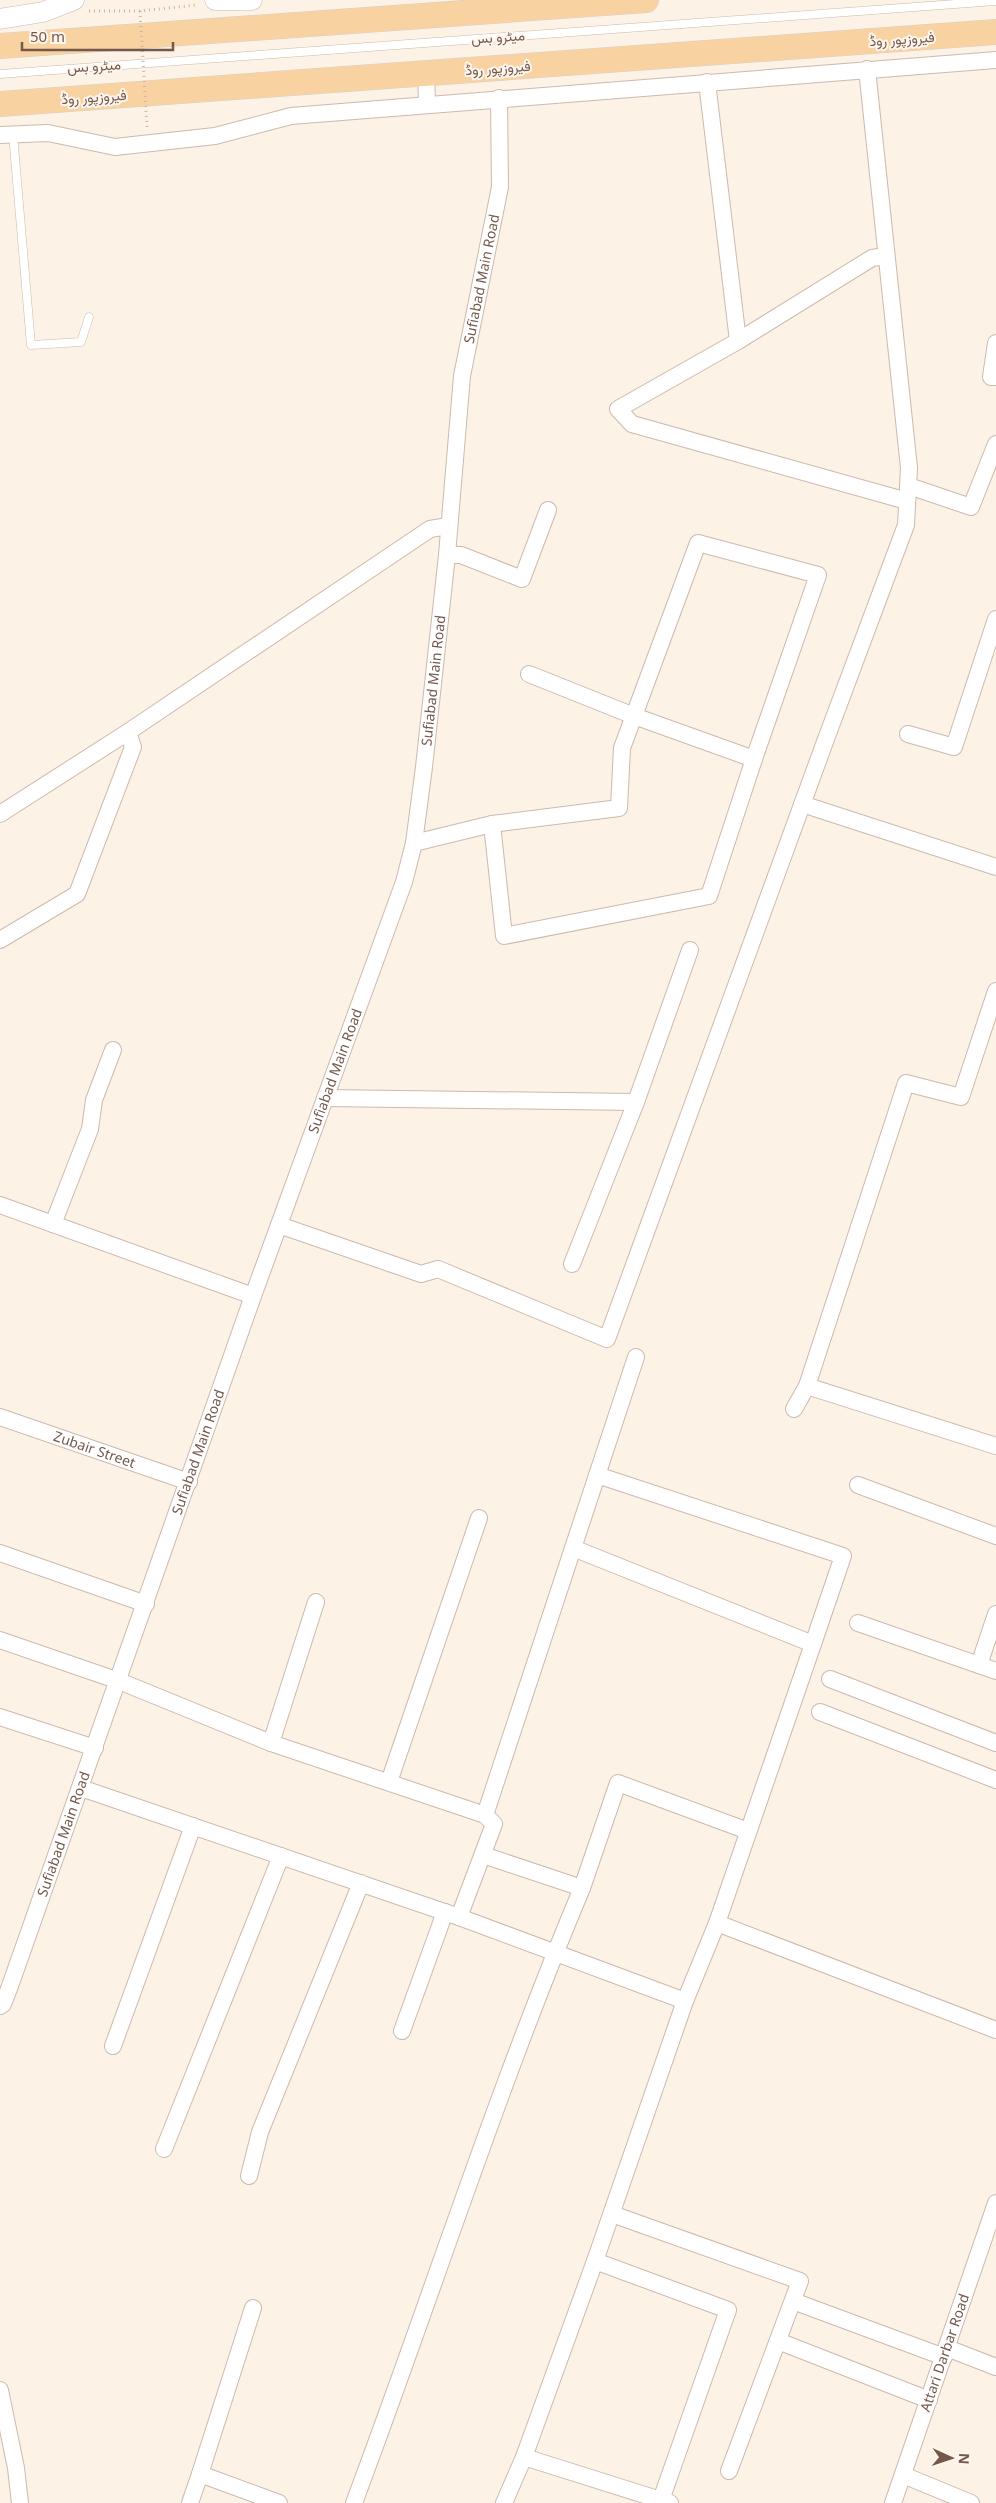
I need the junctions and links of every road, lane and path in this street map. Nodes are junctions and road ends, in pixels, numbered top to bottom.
1 (199, 0) edge
2 (214, 0) edge
3 (252, 0) edge
4 (635, 0) edge
5 (996, 1) edge
6 (79, 6) edge
7 (140, 11) junction
8 (0, 19) edge
9 (996, 32) edge
10 (0, 46) edge
11 (996, 60) edge
12 (867, 69) junction
13 (426, 73) junction
14 (0, 74) edge
15 (707, 82) junction
16 (499, 98) junction
17 (0, 104) edge
18 (427, 104) junction
19 (147, 127) dead end
20 (7, 135) edge
21 (886, 256) junction
22 (88, 317) dead end
23 (738, 341) junction
24 (996, 343) edge
25 (996, 377) edge
26 (996, 444) edge
27 (908, 494) junction
28 (548, 510) dead end
29 (448, 526) junction
30 (447, 555) junction
31 (996, 619) edge
32 (529, 674) dead end
33 (634, 716) junction
34 (128, 732) junction
35 (908, 734) dead end
36 (754, 759) junction
37 (802, 804) junction
38 (0, 814) edge
39 (492, 824) junction
40 (414, 843) junction
41 (996, 867) edge
42 (0, 940) edge
43 (690, 950) dead end
44 (996, 990) edge
45 (114, 1050) dead end
46 (325, 1098) junction
47 (636, 1102) junction
48 (0, 1205) edge
49 (53, 1224) junction
50 (279, 1225) junction
51 (572, 1264) dead end
52 (253, 1296) junction
53 (636, 1357) dead end
54 (807, 1386) junction
55 (794, 1408) dead end
56 (0, 1416) edge
57 (996, 1446) edge
58 (597, 1475) junction
59 (189, 1482) junction
60 (858, 1485) dead end
61 (479, 1518) dead end
62 (996, 1536) edge
63 (574, 1548) junction
64 (0, 1553) edge
65 (316, 1602) dead end
66 (146, 1604) junction
67 (996, 1614) edge
68 (858, 1623) dead end
69 (0, 1640) edge
70 (813, 1644) junction
71 (979, 1665) junction
72 (996, 1671) edge
73 (830, 1679) dead end
74 (119, 1681) junction
75 (820, 1712) dead end
76 (0, 1717) edge
77 (271, 1743) junction
78 (996, 1743) edge
79 (95, 1748) junction
80 (996, 1780) edge
81 (389, 1782) junction
82 (81, 1788) junction
83 (485, 1815) junction
84 (193, 1826) junction
85 (748, 1831) junction
86 (482, 1855) junction
87 (281, 1856) junction
88 (361, 1883) junction
89 (582, 1888) junction
90 (452, 1915) junction
91 (717, 1923) junction
92 (555, 1952) junction
93 (685, 2000) junction
94 (0, 2006) edge
95 (996, 2030) edge
96 (402, 2031) dead end
97 (113, 2046) dead end
98 (164, 2149) dead end
99 (249, 2176) dead end
100 (996, 2203) edge
101 (612, 2214) junction
102 (991, 2235) edge
103 (596, 2261) junction
104 (793, 2301) junction
105 (253, 2308) dead end
106 (778, 2341) junction
107 (946, 2352) junction
108 (996, 2367) edge
109 (0, 2390) edge
110 (929, 2400) junction
111 (524, 2457) junction
112 (729, 2471) dead end
113 (200, 2474) junction
114 (903, 2475) junction
115 (665, 2502) edge
116 (20, 2503) edge
117 (190, 2503) edge
118 (279, 2503) edge
119 (354, 2503) edge
120 (504, 2503) edge
121 (893, 2503) edge
122 (971, 2503) edge

1 - 7 path
2 - 3 street
4 - 10 main road
5 - 14 lane, میٹرو بس
6 - 7 path
6 - 8 street
7 - 19 path, bridge
9 - 13 main road, فیروزپور روڈ
11 - 12 street
12 - 15 street
12 - 21 street
13 - 17 main road, فیروزپور روڈ
13 - 18 street
15 - 16 street
15 - 23 street
16 - 18 street
16 - 29 street, Sufiabad Main Road
18 - 20 street
20 - 22 lane
21 - 23 street
21 - 27 street
23 - 27 street
24 - 25 street
26 - 27 street
27 - 37 street
28 - 30 street
29 - 30 street, Sufiabad Main Road
29 - 34 street
30 - 40 street, Sufiabad Main Road
31 - 35 street
32 - 33 street
33 - 36 street
33 - 36 street
33 - 39 street
34 - 38 street
34 - 42 street
36 - 39 street
37 - 41 street
37 - 50 street
39 - 40 street
40 - 46 street, Sufiabad Main Road
43 - 47 street
44 - 54 street
45 - 49 street
46 - 47 street
46 - 50 street, Sufiabad Main Road
47 - 51 street
48 - 49 street
49 - 52 street
50 - 52 street, Sufiabad Main Road
52 - 59 street, Sufiabad Main Road
53 - 58 street
54 - 55 street
54 - 57 street
56 - 59 street, Zubair Street
58 - 63 street
58 - 70 street
59 - 66 street, Sufiabad Main Road
60 - 62 street
61 - 81 street
63 - 70 street
63 - 83 street
64 - 66 street
65 - 77 street
66 - 74 street, Sufiabad Main Road
67 - 71 street
68 - 71 street
69 - 74 street
70 - 85 street
71 - 72 street
73 - 78 street
74 - 77 street
74 - 79 street, Sufiabad Main Road
75 - 80 street
76 - 79 street
77 - 81 street
79 - 82 street, Sufiabad Main Road
81 - 83 street
82 - 84 street
82 - 94 street, Sufiabad Main Road
83 - 86 street
84 - 87 street
84 - 97 street
85 - 89 street
85 - 91 street
86 - 89 street
86 - 90 street
87 - 88 street
87 - 98 street
88 - 90 street
88 - 99 street
89 - 92 street
90 - 92 street
90 - 96 street
91 - 93 street
91 - 95 street
92 - 93 street
92 - 119 street
93 - 101 street
100 - 102 street, Attari Darbar Road
101 - 103 street
101 - 104 street
102 - 107 street, Attari Darbar Road
103 - 111 street
103 - 115 street
104 - 106 street
104 - 107 street
105 - 113 street
106 - 110 street
106 - 112 street
107 - 108 street
107 - 110 street, Attari Darbar Road
109 - 116 street
110 - 114 street, Attari Darbar Road
111 - 115 street
111 - 120 street
113 - 117 street
113 - 118 street
114 - 121 street, Attari Darbar Road
114 - 122 street

